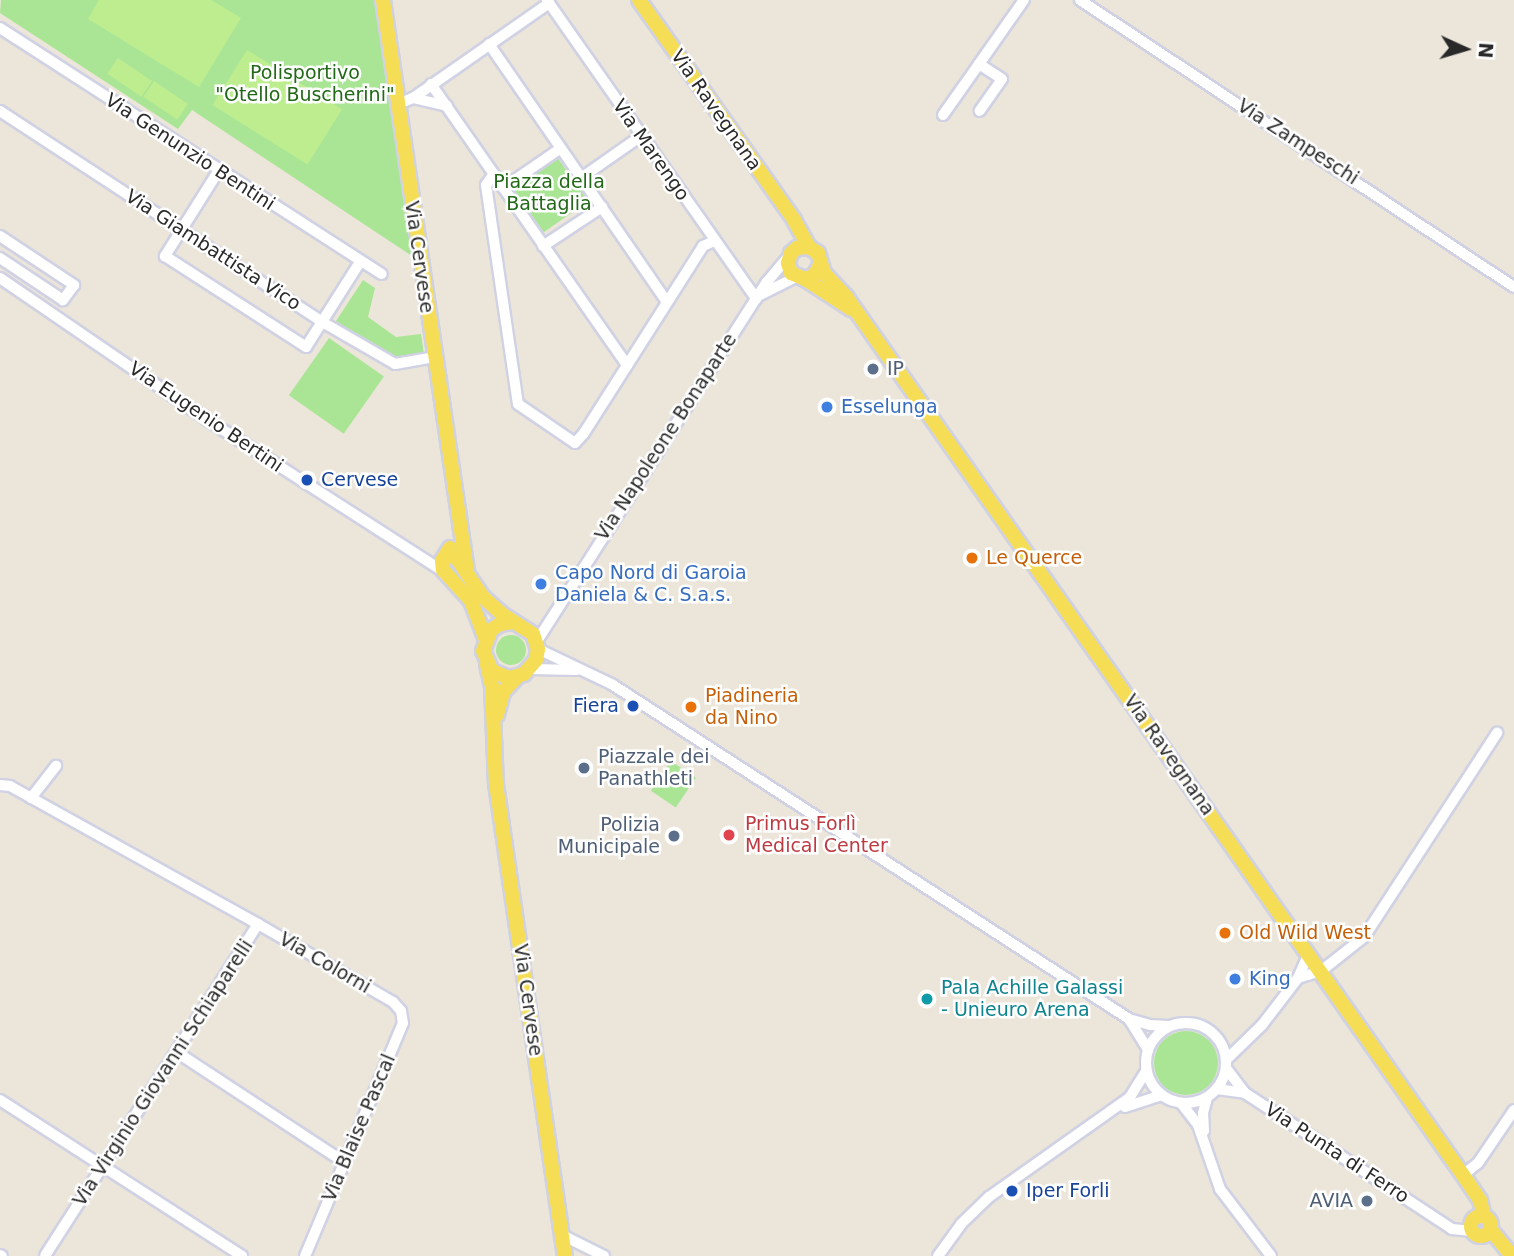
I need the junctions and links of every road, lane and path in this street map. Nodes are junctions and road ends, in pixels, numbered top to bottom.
1 (383, 0) edge
2 (639, 0) edge
3 (1024, 0) edge
4 (1080, 0) edge
5 (548, 1) edge
6 (0, 28) edge
7 (489, 44) junction
8 (979, 64) junction
9 (431, 84) junction
10 (417, 94) junction
11 (397, 97) junction
12 (447, 106) junction
13 (0, 111) edge
14 (980, 111) dead end
15 (943, 115) dead end
16 (641, 135) junction
17 (561, 148) junction
18 (219, 170) junction
19 (493, 175) junction
20 (580, 177) junction
21 (503, 188) junction
22 (601, 206) junction
23 (794, 220) junction
24 (181, 230) junction
25 (0, 236) edge
26 (714, 242) junction
27 (543, 246) junction
28 (809, 247) junction
29 (791, 253) junction
30 (0, 258) edge
31 (360, 262) junction
32 (821, 263) junction
33 (381, 274) dead end
34 (0, 278) edge
35 (800, 278) junction
36 (1514, 287) edge
37 (758, 297) junction
38 (62, 300) junction
39 (667, 302) junction
40 (855, 312) junction
41 (56, 313) junction
42 (324, 323) junction
43 (434, 357) junction
44 (627, 365) junction
45 (458, 513) junction
46 (414, 555) junction
47 (444, 556) junction
48 (467, 571) junction
49 (446, 573) junction
50 (550, 615) junction
51 (519, 625) junction
52 (485, 639) junction
53 (537, 645) junction
54 (487, 665) junction
55 (531, 669) junction
56 (588, 672) junction
57 (517, 677) junction
58 (1497, 733) dead end
59 (494, 744) junction
60 (56, 766) dead end
61 (2, 784) edge
62 (31, 798) junction
63 (258, 924) junction
64 (1309, 953) junction
65 (1321, 971) junction
66 (1298, 978) junction
67 (393, 1002) joint
68 (1129, 1019) junction
69 (1171, 1025) junction
70 (1218, 1038) junction
71 (1245, 1039) junction
72 (1148, 1049) junction
73 (177, 1054) junction
74 (1226, 1064) junction
75 (1146, 1071) junction
76 (1217, 1088) junction
77 (1245, 1093) junction
78 (1161, 1095) junction
79 (1207, 1098) junction
80 (0, 1100) edge
81 (1181, 1103) junction
82 (1514, 1110) edge
83 (1101, 1119) junction
84 (1209, 1158) junction
85 (344, 1163) junction
86 (104, 1166) junction
87 (1463, 1175) junction
88 (1481, 1225) junction
89 (562, 1235) junction
90 (45, 1256) edge
91 (242, 1256) edge
92 (305, 1256) edge
93 (565, 1256) edge
94 (604, 1256) edge
95 (938, 1256) edge
96 (1271, 1256) edge
97 (1511, 1256) edge

1 - 11 main road, Via Cervese
2 - 23 main road, Via Ravegnana
3 - 8 street
4 - 36 street, Via Zampeschi
5 - 7 street
5 - 16 street, Via Marengo
6 - 18 street, Via Genunzio Bentini
7 - 9 street
7 - 17 street
8 - 14 street
8 - 15 street
9 - 10 street
9 - 12 street
10 - 11 street
10 - 12 street
11 - 43 main road, Via Cervese
12 - 19 street
13 - 24 street, Via Giambattista Vico
16 - 20 street
16 - 26 street, Via Marengo
17 - 20 street
17 - 21 street
18 - 24 street
18 - 31 street, Via Genunzio Bentini
19 - 21 street
19 - 44 street
20 - 22 street
21 - 27 street
22 - 27 street
22 - 39 street
23 - 28 main road, Via Ravegnana
23 - 29 main road
24 - 42 street, Via Giambattista Vico
24 - 42 street
25 - 38 street
26 - 37 street, Via Marengo
26 - 39 street
27 - 44 street
28 - 29 main road
28 - 32 main road
29 - 35 main road
29 - 37 street, Via Napoleone Bonaparte
30 - 38 street
31 - 33 street, Via Genunzio Bentini
31 - 42 street
32 - 35 main road
32 - 40 main road, Via Ravegnana
34 - 41 street, Via Eugenio Bertini
35 - 37 street
35 - 40 main road, Via Ravegnana
37 - 50 street, Via Napoleone Bonaparte
38 - 41 street
39 - 44 street
40 - 64 main road, Via Ravegnana
41 - 46 street, Via Eugenio Bertini
42 - 43 street, Via Giambattista Vico
43 - 45 main road, Via Cervese
45 - 47 main road, Via Cervese
45 - 48 main road, Via Cervese
46 - 47 street
46 - 49 street, Via Eugenio Bertini
47 - 48 main road, Via Cervese
47 - 49 main road, Via Cervese
48 - 51 main road, Via Cervese
49 - 52 main road, Via Cervese
50 - 51 street
50 - 53 street, Via Napoleone Bonaparte
51 - 52 main road
51 - 53 main road, Via Cervese
52 - 54 main road, Via Cervese
53 - 55 main road
53 - 56 street
54 - 57 main road
54 - 59 main road, Via Cervese
55 - 56 street
55 - 57 main road
56 - 68 street
57 - 59 main road, Via Cervese
58 - 65 street
59 - 89 main road, Via Cervese
60 - 62 street
61 - 62 street, Via Virginio Giovanni Schiaparelli
62 - 63 street, Via Virginio Giovanni Schiaparelli
63 - 67 street, Via Colorni
63 - 73 street, Via Virginio Giovanni Schiaparelli
64 - 65 main road, Via Ravegnana
64 - 66 street
65 - 66 street
65 - 87 main road, Via Ravegnana
66 - 71 street
67 - 85 street, Via Blaise Pascal
68 - 69 street
68 - 72 street
69 - 70 street
69 - 72 street
70 - 71 street
70 - 74 street
71 - 74 street
72 - 75 street
73 - 85 street
73 - 86 street, Via Virginio Giovanni Schiaparelli
74 - 76 street
74 - 77 street
75 - 78 street
75 - 83 street
76 - 77 street, Via Punta di Ferro
76 - 79 street
77 - 88 street, Via Punta di Ferro
78 - 81 street
78 - 83 street
79 - 81 street
79 - 84 street
80 - 86 street
81 - 84 street
82 - 87 street
83 - 95 street
84 - 96 street
85 - 92 street, Via Blaise Pascal
86 - 90 street, Via Virginio Giovanni Schiaparelli
86 - 91 street
87 - 88 main road, Via Ravegnana
88 - 97 main road
89 - 93 main road, Via Cervese
89 - 94 street

